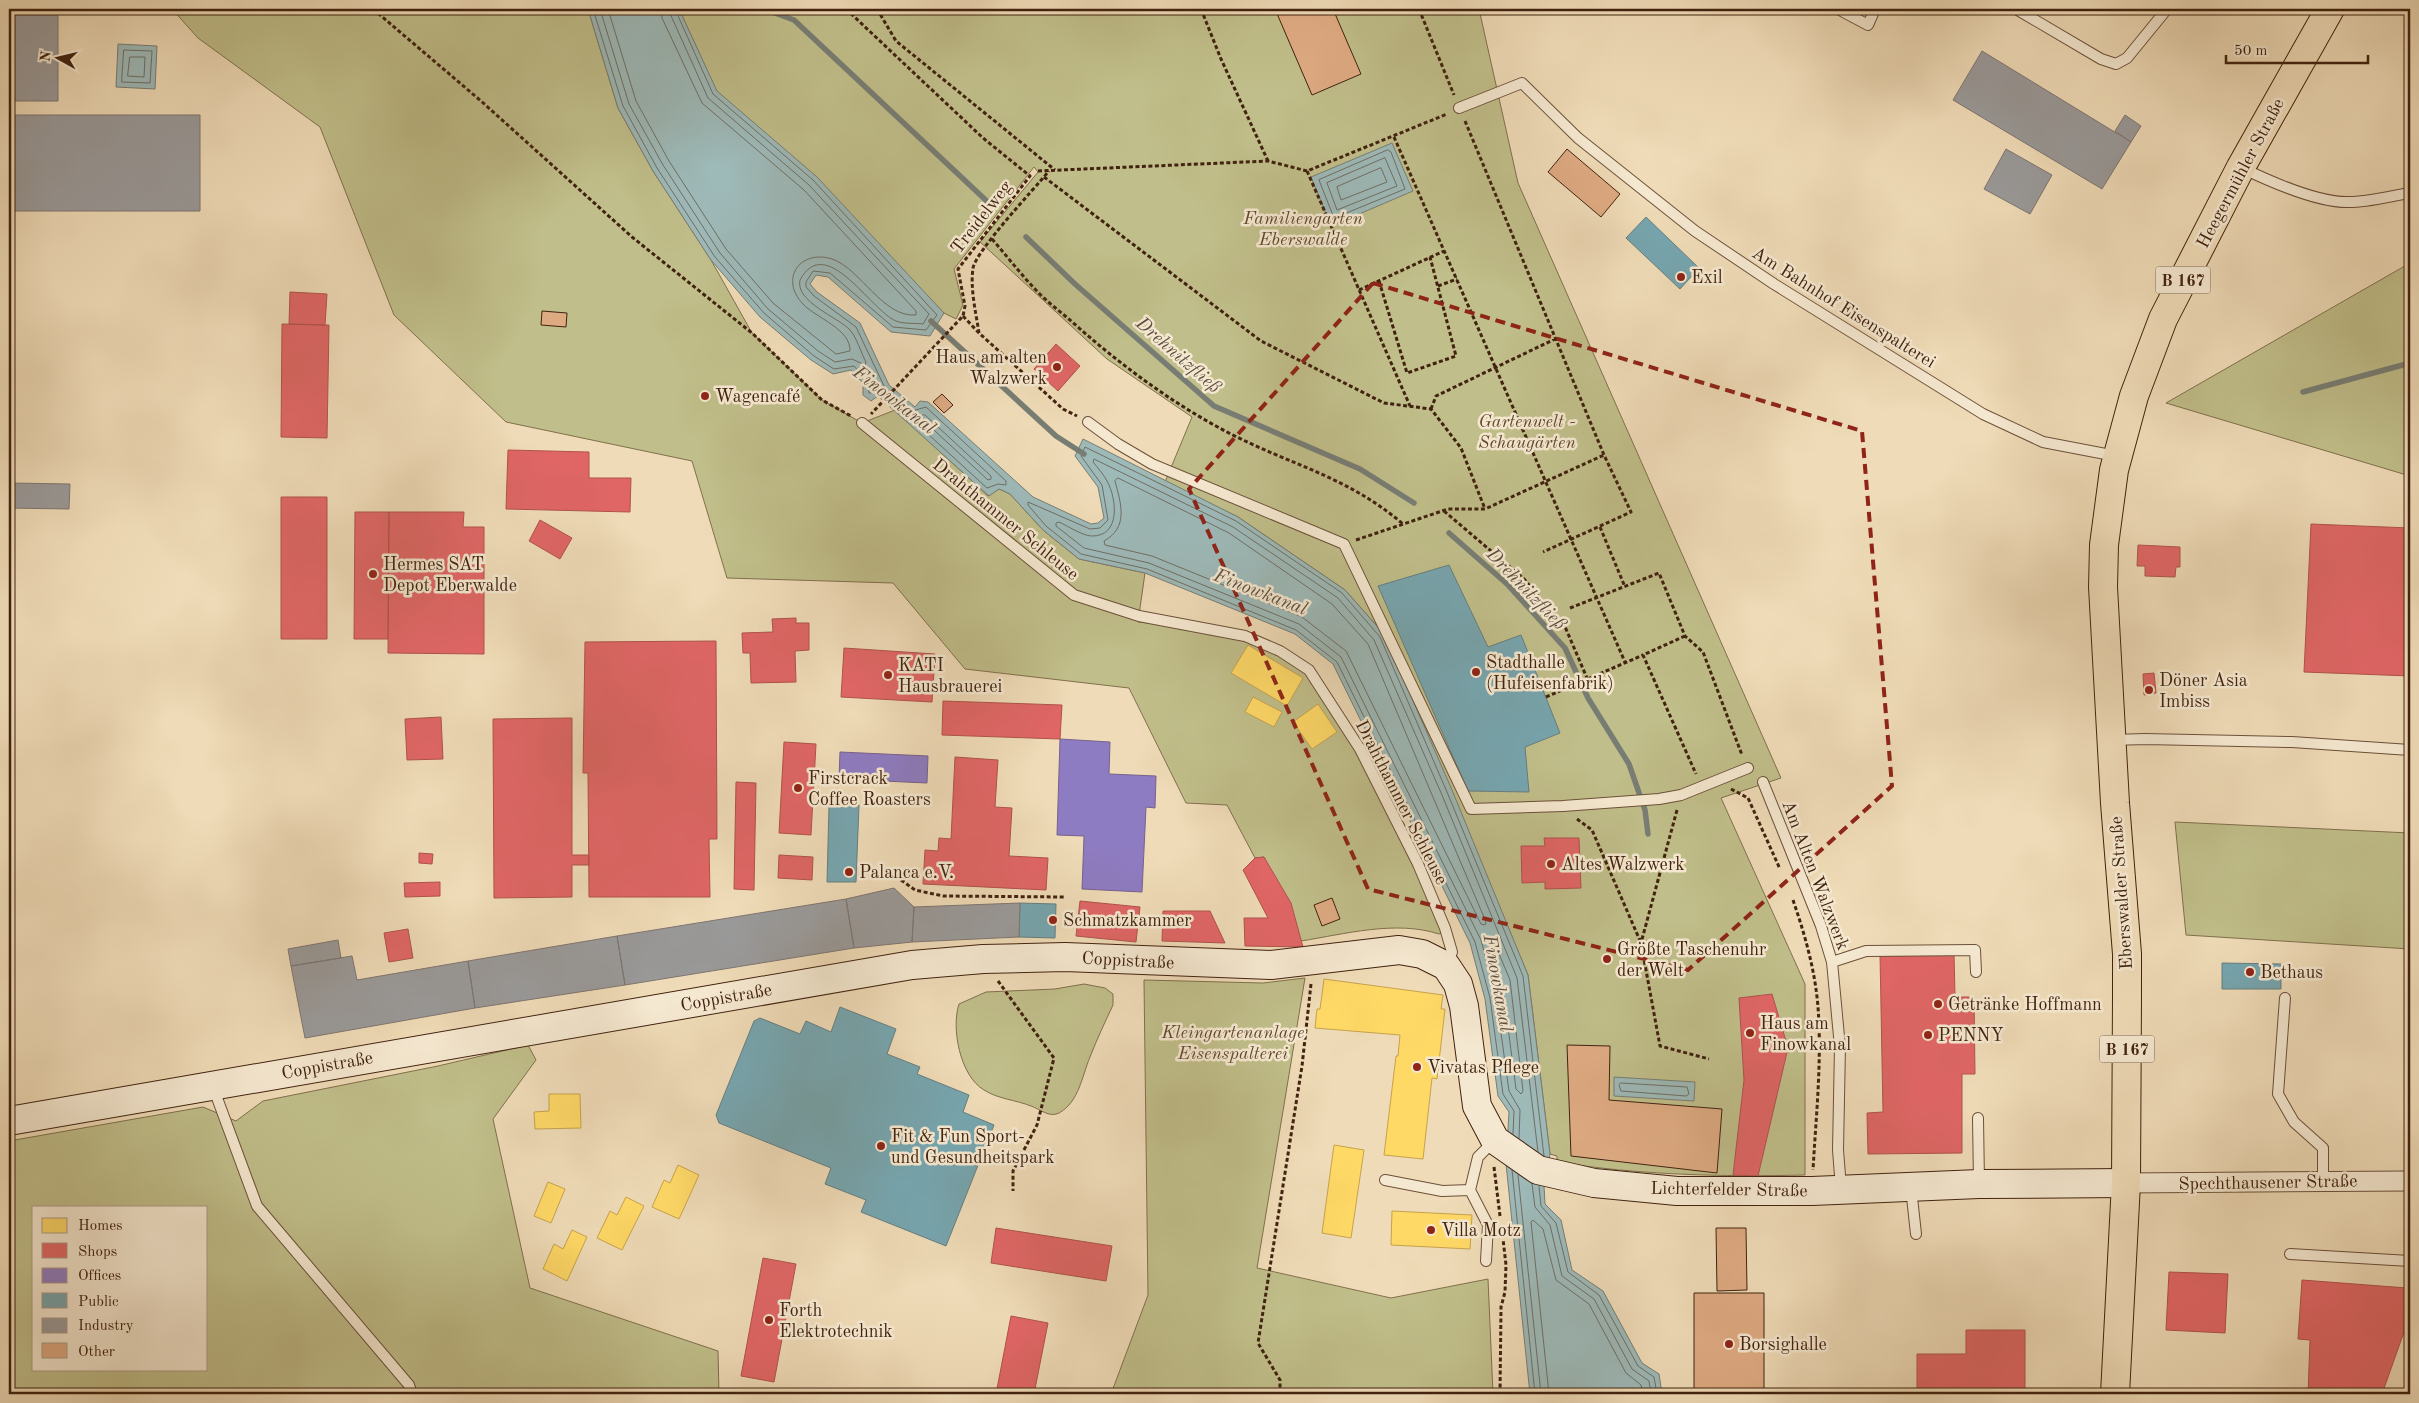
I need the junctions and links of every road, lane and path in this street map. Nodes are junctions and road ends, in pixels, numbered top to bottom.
1 (373, 9) edge
2 (846, 9) edge
3 (877, 9) edge
4 (1200, 9) edge
5 (1421, 9) edge
6 (1838, 9) edge
7 (1875, 9) edge
8 (2016, 9) edge
9 (2167, 9) edge
10 (2330, 9) edge
11 (1459, 108) junction
12 (1394, 137) junction
13 (1268, 161) junction
14 (2241, 167) junction
15 (1055, 170) junction
16 (1038, 171) dead end
17 (1049, 171) junction
18 (1307, 171) junction
19 (1044, 178) junction
20 (2410, 192) edge
21 (992, 239) junction
22 (1444, 251) junction
23 (1430, 257) junction
24 (1457, 279) junction
25 (1379, 281) junction
26 (1438, 286) junction
27 (1359, 290) junction
28 (964, 316) junction
29 (979, 334) junction
30 (1555, 339) junction
31 (1496, 368) junction
32 (2134, 396) joint
33 (882, 402) dead end
34 (1410, 406) junction
35 (1432, 409) junction
36 (1088, 422) joint
37 (862, 423) joint
38 (1604, 455) junction
39 (2117, 456) junction
40 (1546, 481) junction
41 (1485, 509) junction
42 (1443, 511) junction
43 (1403, 524) junction
44 (1600, 527) junction
45 (1372, 535) dead end
46 (1572, 540) junction
47 (1543, 552) dead end
48 (1625, 587) junction
49 (1597, 597) junction
50 (1570, 608) dead end
51 (1685, 636) junction
52 (1643, 655) junction
53 (1626, 662) junction
54 (1587, 678) junction
55 (1546, 697) dead end
56 (2111, 740) junction
57 (2410, 750) edge
58 (1748, 768) joint
59 (1716, 780) junction
60 (1763, 782) dead end
61 (1701, 785) junction
62 (1680, 795) junction
63 (1562, 806) junction
64 (1784, 877) dead end
65 (901, 880) dead end
66 (1791, 895) dead end
67 (1066, 896) dead end
68 (1641, 943) junction
69 (983, 959) junction
70 (1310, 961) junction
71 (1832, 962) junction
72 (1446, 966) junction
73 (1976, 972) dead end
74 (2285, 998) dead end
75 (1709, 1060) dead end
76 (213, 1086) junction
77 (1978, 1118) dead end
78 (9, 1121) edge
79 (1496, 1140) junction
80 (1385, 1180) dead end
81 (2323, 1181) junction
82 (2410, 1181) edge
83 (2126, 1183) junction
84 (1979, 1184) junction
85 (1911, 1187) junction
86 (1841, 1189) junction
87 (1470, 1190) junction
88 (1013, 1191) dead end
89 (1812, 1191) junction
90 (1916, 1234) dead end
91 (2290, 1254) dead end
92 (1486, 1261) dead end
93 (2410, 1261) edge
94 (1505, 1292) dead end
95 (412, 1394) edge
96 (1280, 1394) edge
97 (1500, 1394) edge
98 (2115, 1394) edge

1 - 37 path
2 - 28 path, Treidelweg
3 - 15 path
4 - 13 path
5 - 11 path
6 - 7 lane
8 - 9 lane
10 - 14 main road, Heegermühler Straße / B 167
11 - 12 path
11 - 30 path
11 - 39 lane, Am Bahnhof Eisenspalterei
12 - 18 path
12 - 22 path
13 - 15 path
13 - 18 path
14 - 20 lane
14 - 32 main road, Heegermühler Straße / B 167
15 - 17 path
16 - 17 path
17 - 19 path
18 - 27 path
19 - 21 path
19 - 34 path
21 - 29 path
21 - 43 path
22 - 23 path
22 - 24 path
23 - 25 path
23 - 26 path
24 - 26 path
24 - 31 path
25 - 26 path
25 - 27 path
27 - 34 path
28 - 29 path
28 - 33 path
29 - 36 path
30 - 31 path
30 - 38 path
31 - 35 path
31 - 40 path
32 - 39 main road, Eberswalder Straße / B 167
34 - 35 path
35 - 41 path
36 - 63 lane
37 - 72 lane, Drahthammer Schleuse
38 - 40 path
38 - 44 path
39 - 56 main road, Eberswalder Straße / B 167
40 - 41 path
40 - 46 path
41 - 42 path
42 - 43 path
42 - 54 path
43 - 45 path
44 - 46 path
44 - 48 path
46 - 47 path
46 - 49 path
48 - 49 path
48 - 51 path
49 - 50 path
49 - 53 path
51 - 52 path
51 - 58 path
52 - 53 path
52 - 61 path
53 - 54 path
54 - 55 path
56 - 57 lane
56 - 83 main road, Eberswalder Straße / B 167
58 - 59 lane
59 - 61 lane
59 - 64 path
60 - 71 lane, Am Alten Walzwerk
61 - 62 lane
62 - 63 lane
62 - 68 path
63 - 68 path
65 - 67 path
66 - 89 path
68 - 75 path
69 - 70 main road, Coppistraße
69 - 76 main road, Coppistraße
69 - 88 path
70 - 72 main road, Coppistraße
70 - 96 path
71 - 73 lane
71 - 86 lane, Am Alten Walzwerk
72 - 79 main road, Lichterfelder Straße
74 - 81 lane
76 - 78 main road, Coppistraße
76 - 95 lane
77 - 84 lane
79 - 87 lane
79 - 89 main road, Lichterfelder Straße
80 - 87 lane
81 - 82 street, Spechthausener Straße
81 - 83 street, Spechthausener Straße
83 - 84 main road, Lichterfelder Straße
83 - 98 main road, Eberswalder Straße / B 167
84 - 85 main road, Lichterfelder Straße
85 - 86 main road, Lichterfelder Straße
85 - 90 lane
86 - 89 main road, Lichterfelder Straße
87 - 92 lane
91 - 93 lane
94 - 97 path

